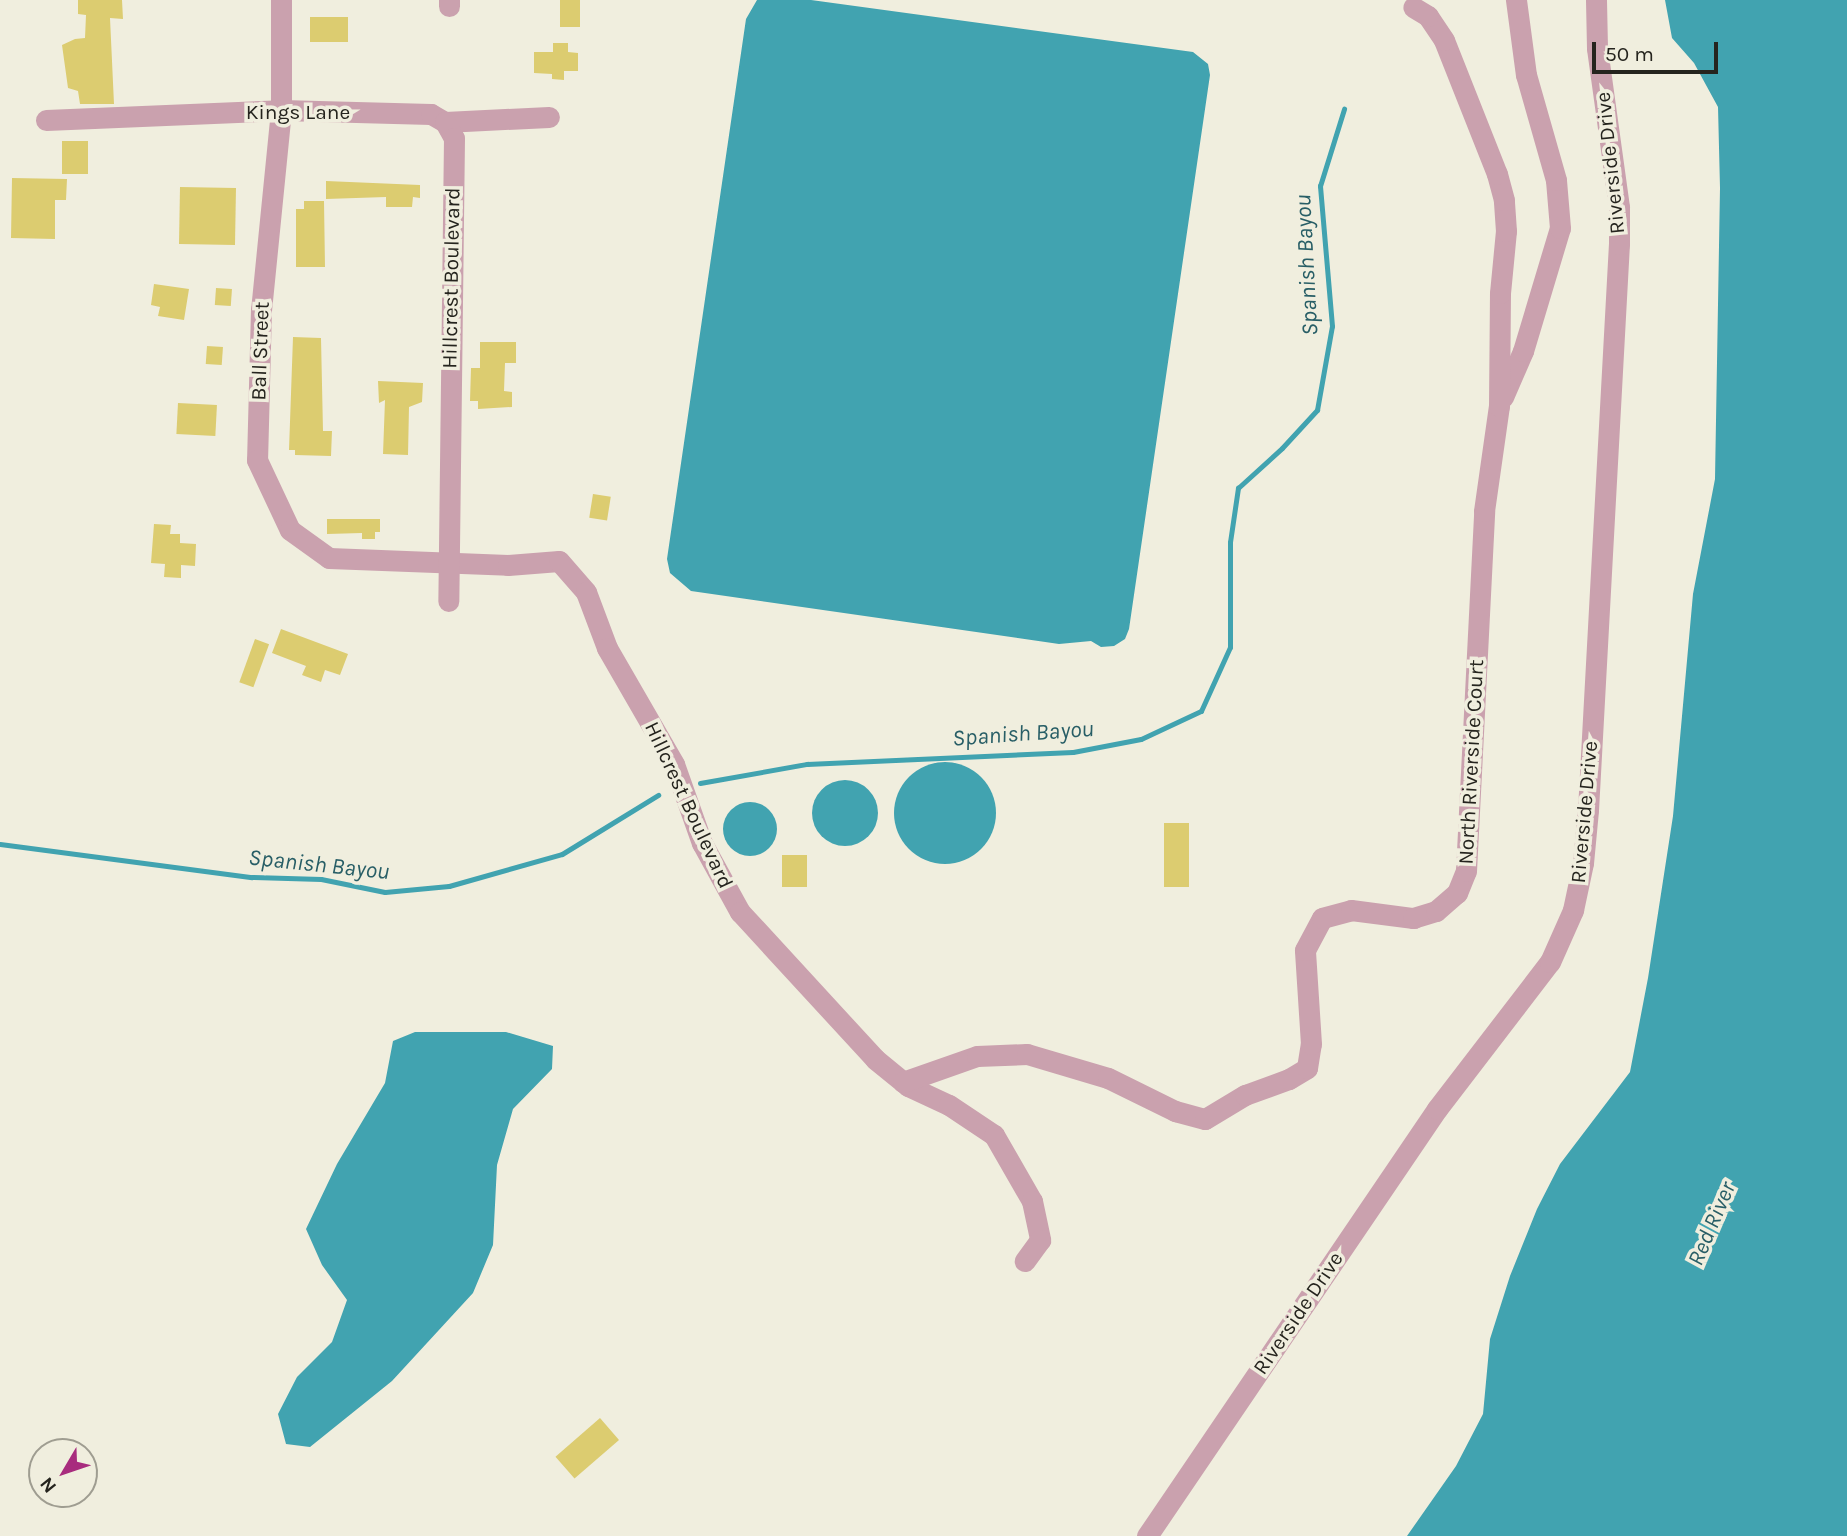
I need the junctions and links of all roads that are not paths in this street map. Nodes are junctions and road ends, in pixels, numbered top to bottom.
1 (281, 0) edge
2 (1516, 0) edge
3 (1596, 0) edge
4 (1413, 8) dead end
5 (281, 110) junction
6 (549, 117) dead end
7 (46, 120) dead end
8 (445, 122) junction
9 (1499, 406) junction
10 (447, 563) junction
11 (449, 601) dead end
12 (903, 1082) junction
13 (1025, 1261) dead end
14 (1147, 1536) edge

1 - 5 street, Ball Street
2 - 9 street
3 - 14 street, Riverside Drive
4 - 9 street, North Riverside Court
5 - 7 street, Kings Lane
5 - 8 street, Kings Lane
5 - 10 street, Ball Street
6 - 8 street, Kings Lane
8 - 10 street, Hillcrest Boulevard
9 - 12 street, North Riverside Court
10 - 11 street, Hillcrest Boulevard
10 - 12 street, Hillcrest Boulevard
12 - 13 street, Hillcrest Boulevard

